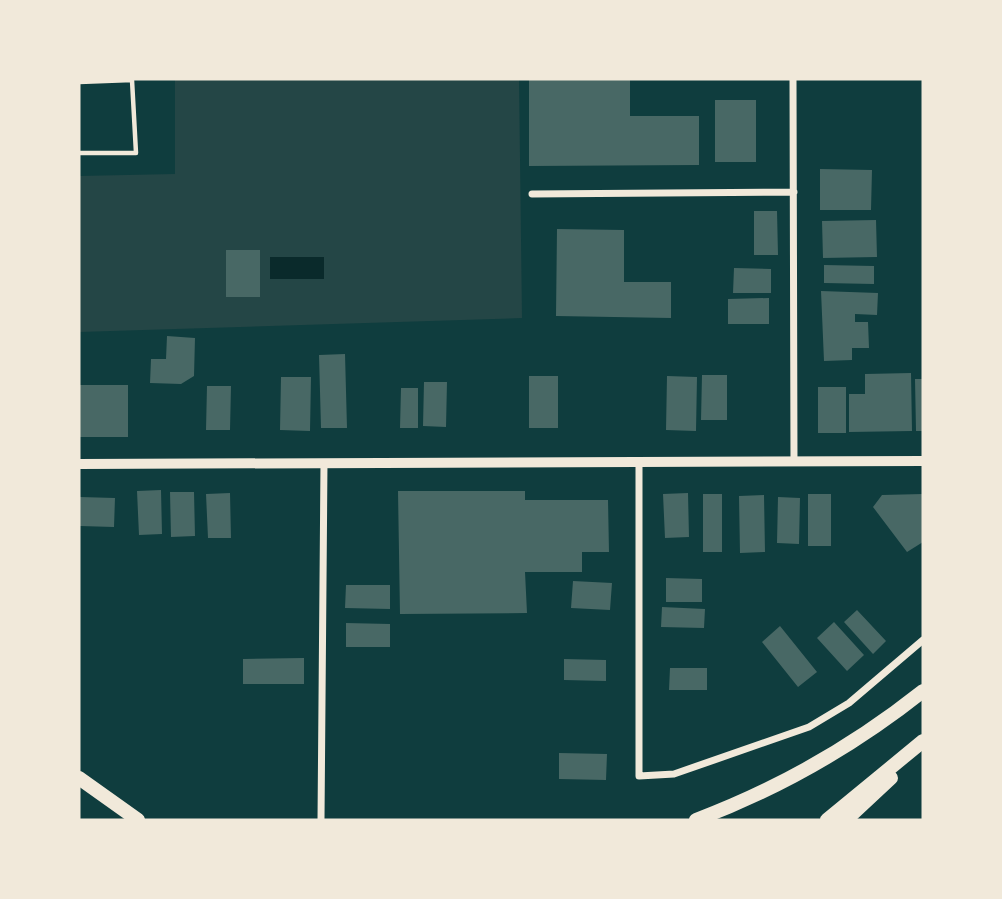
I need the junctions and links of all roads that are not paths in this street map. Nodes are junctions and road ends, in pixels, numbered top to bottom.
1 (793, 79) edge
2 (79, 82) edge
3 (79, 153) edge
4 (794, 192) junction
5 (532, 194) dead end
6 (794, 461) junction
7 (923, 461) edge
8 (639, 462) junction
9 (324, 463) junction
10 (79, 464) edge
11 (923, 640) edge
12 (923, 691) edge
13 (923, 741) edge
14 (923, 749) edge
15 (79, 778) edge
16 (138, 820) edge
17 (321, 820) edge
18 (696, 820) edge
19 (827, 820) edge
20 (846, 820) edge

1 - 4 street
2 - 3 lane
4 - 5 street
4 - 6 street
6 - 7 street
6 - 8 street
8 - 9 street
8 - 11 street
9 - 10 street
9 - 17 street
12 - 18 main road
13 - 19 main road
14 - 20 main road
15 - 16 main road

